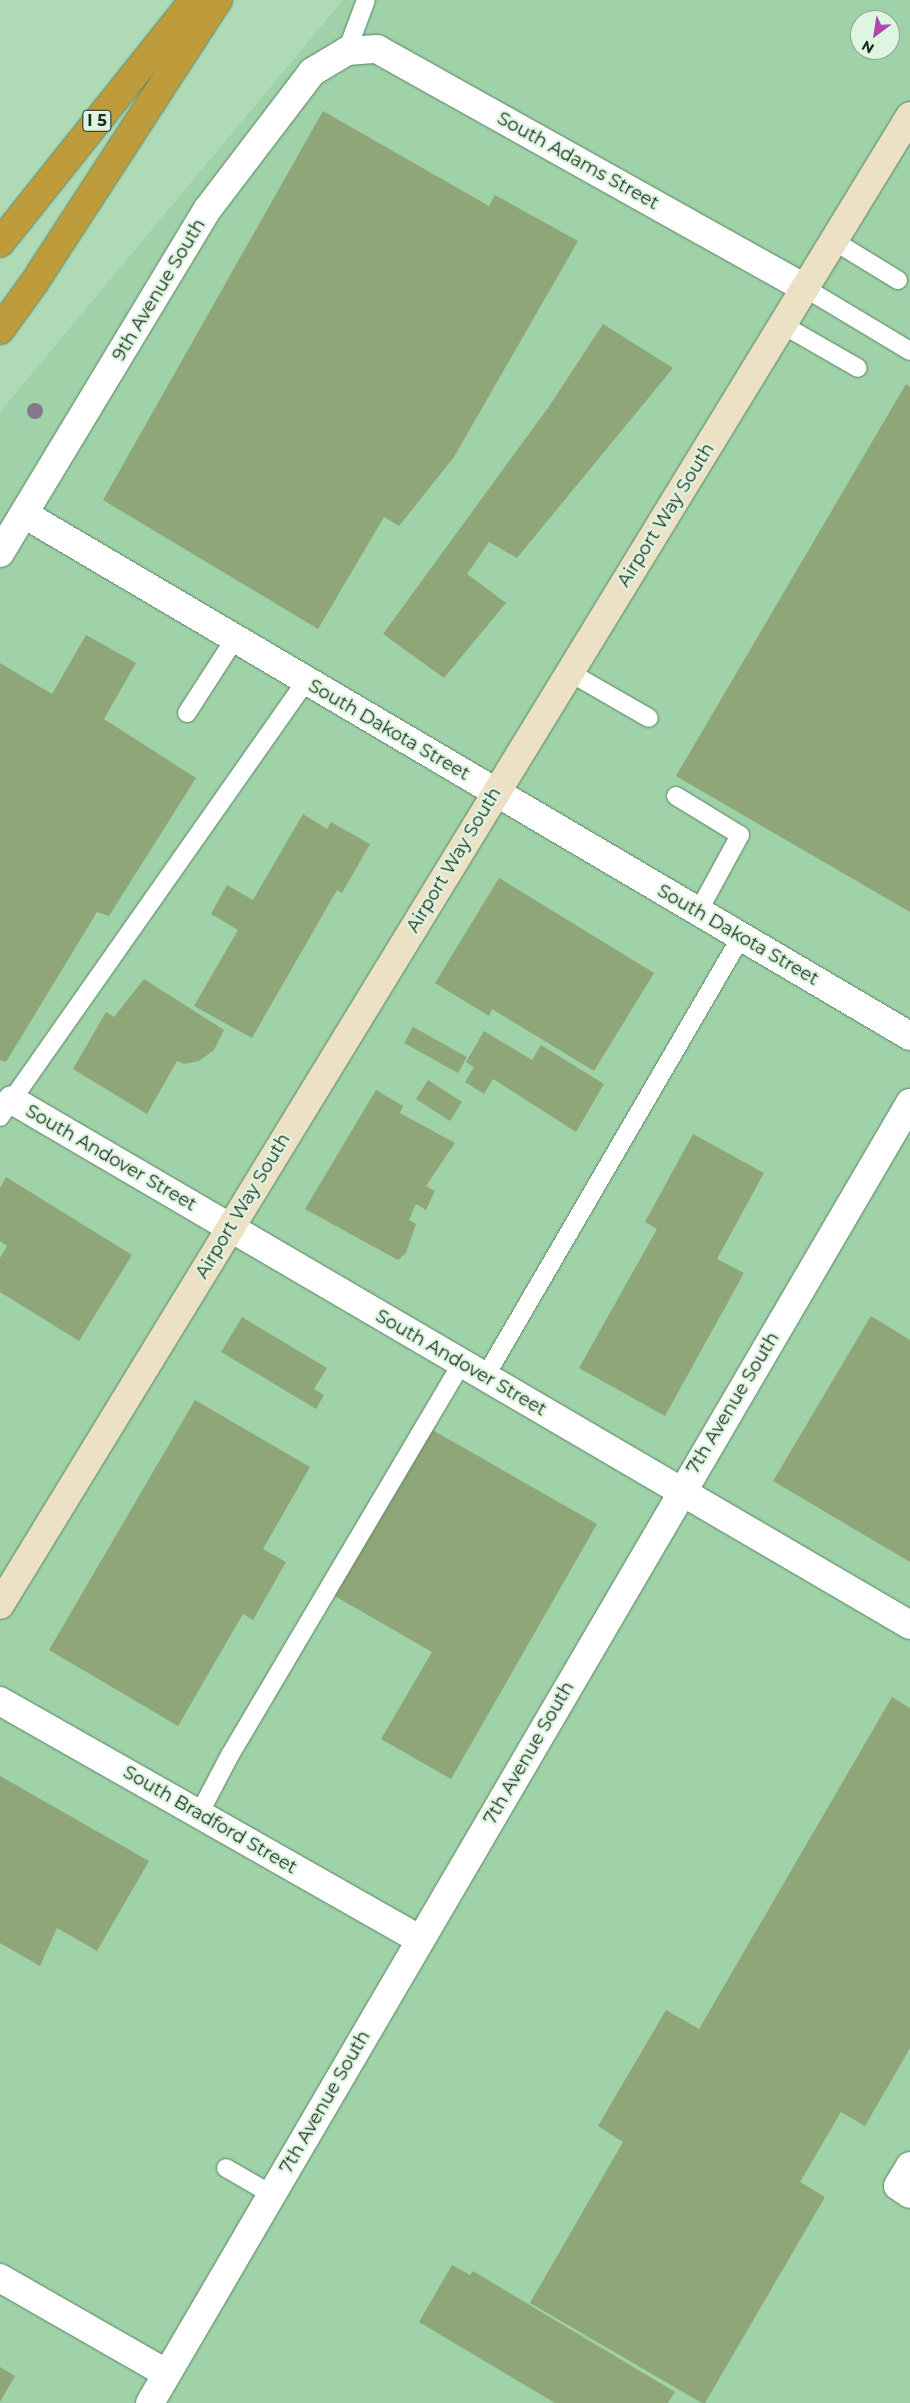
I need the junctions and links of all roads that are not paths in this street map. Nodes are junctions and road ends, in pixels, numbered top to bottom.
1 (194, 0) edge
2 (218, 0) edge
3 (366, 0) edge
4 (347, 51) junction
5 (910, 116) edge
6 (834, 241) junction
7 (0, 243) edge
8 (898, 280) dead end
9 (805, 288) junction
10 (783, 325) junction
11 (0, 330) edge
12 (910, 351) edge
13 (858, 368) dead end
14 (24, 514) junction
15 (0, 553) edge
16 (234, 640) junction
17 (570, 672) junction
18 (306, 682) junction
19 (188, 713) dead end
20 (649, 718) dead end
21 (495, 793) junction
22 (676, 796) dead end
23 (698, 912) junction
24 (741, 937) junction
25 (910, 1036) edge
26 (910, 1103) edge
27 (6, 1108) edge
28 (230, 1228) junction
29 (462, 1363) junction
30 (486, 1377) junction
31 (681, 1491) junction
32 (0, 1605) edge
33 (910, 1625) edge
34 (0, 1701) edge
35 (199, 1814) junction
36 (420, 1940) junction
37 (226, 2168) dead end
38 (271, 2194) junction
39 (0, 2278) edge
40 (166, 2373) junction
41 (150, 2403) edge

1 - 7 highway, I 5
2 - 11 highway
3 - 4 lane
4 - 9 street, South Adams Street
4 - 14 street, 9th Avenue South
5 - 6 main road, Airport Way South
6 - 8 lane
6 - 9 main road, Airport Way South
9 - 10 main road, Airport Way South
9 - 12 lane
10 - 13 lane
10 - 17 main road, Airport Way South
14 - 15 street, 9th Avenue South
14 - 16 street, South Dakota Street
16 - 18 street, South Dakota Street
16 - 19 lane
17 - 20 lane
17 - 21 main road, Airport Way South
18 - 21 street, South Dakota Street
18 - 27 lane
21 - 23 street, South Dakota Street
21 - 28 main road, Airport Way South
22 - 23 lane
23 - 24 street, South Dakota Street
24 - 25 street, South Dakota Street
24 - 30 lane
26 - 31 street, 7th Avenue South
27 - 28 street, South Andover Street
28 - 29 street, South Andover Street
28 - 32 main road, Airport Way South
29 - 30 street, South Andover Street
29 - 35 lane
30 - 31 street, South Andover Street
31 - 33 street, South Andover Street
31 - 36 street, 7th Avenue South
34 - 35 street, South Bradford Street
35 - 36 street, South Bradford Street
36 - 38 street, 7th Avenue South
37 - 38 lane
38 - 40 street, 7th Avenue South
39 - 40 street
40 - 41 street, 7th Avenue South

